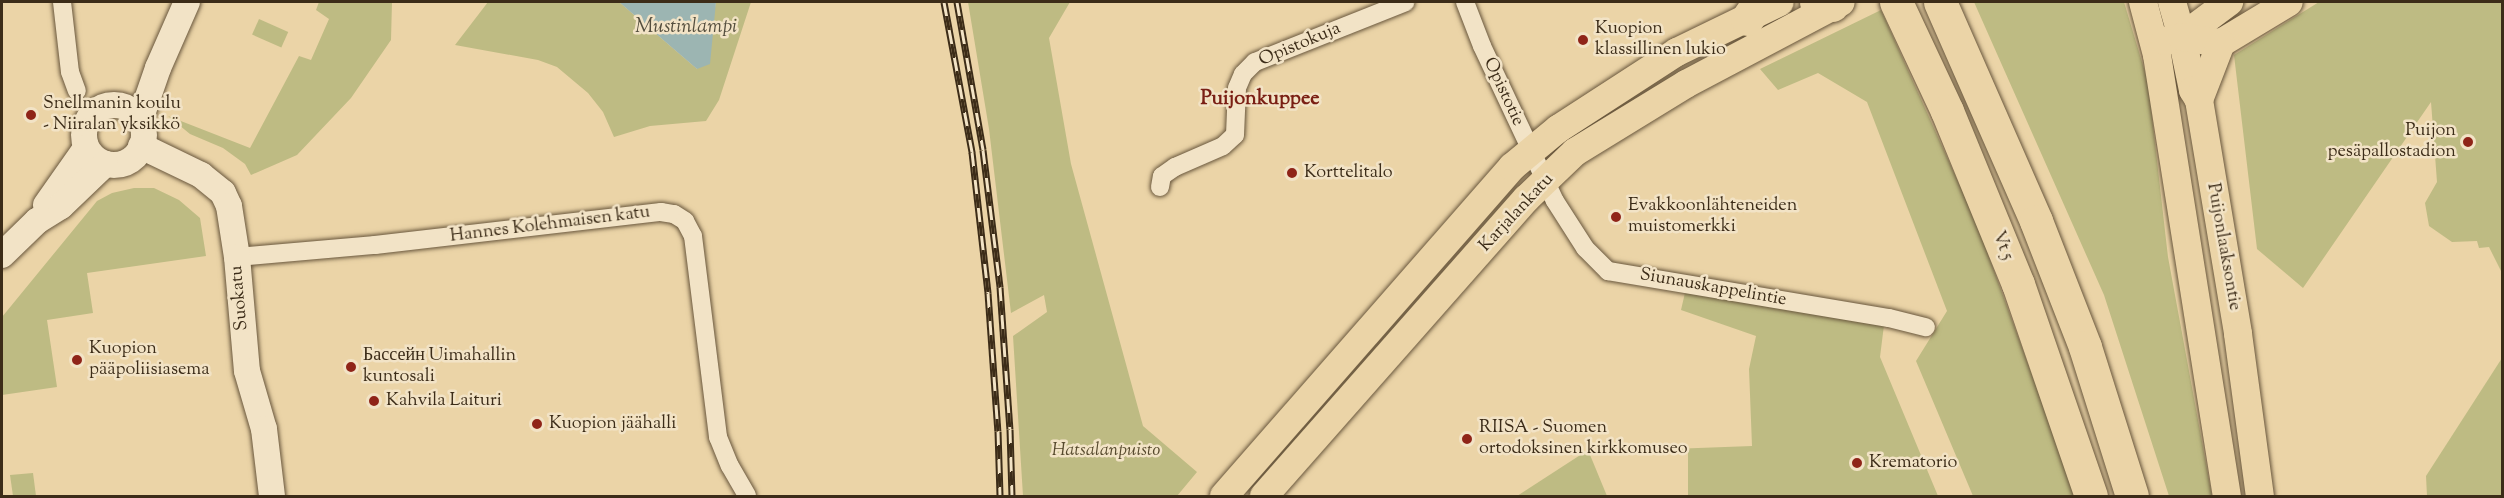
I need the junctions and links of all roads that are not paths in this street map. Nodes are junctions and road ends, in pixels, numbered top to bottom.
1 (62, 2) edge
2 (187, 2) edge
3 (1406, 2) edge
4 (1465, 2) edge
5 (1780, 2) edge
6 (1896, 2) edge
7 (1940, 2) edge
8 (2144, 2) edge
9 (2152, 2) edge
10 (2172, 2) edge
11 (2229, 2) edge
12 (2289, 2) edge
13 (1830, 3) edge
14 (1753, 10) edge
15 (2169, 40) junction
16 (168, 42) junction
17 (2221, 43) junction
18 (77, 91) dead end
19 (2199, 100) junction
20 (116, 105) junction
21 (140, 120) junction
22 (141, 146) junction
23 (86, 148) junction
24 (1532, 152) junction
25 (105, 164) junction
26 (1547, 179) junction
27 (1160, 187) dead end
28 (37, 220) junction
29 (2, 255) edge
30 (237, 257) junction
31 (1926, 327) dead end
32 (272, 496) edge
33 (747, 496) edge
34 (1224, 496) edge
35 (1264, 496) edge
36 (2091, 496) edge
37 (2132, 496) edge
38 (2227, 496) edge
39 (2260, 496) edge

1 - 18 street
2 - 16 main road
3 - 27 street, Opistokuja
4 - 24 street, Opistotie
5 - 14 main road, Karjalankatu
6 - 36 highway, Vt 5
7 - 37 highway
8 - 15 main road, Puijonlaaksontie
9 - 15 main road, Puijonlaaksontie
10 - 15 main road, Puijonlaaksontie
11 - 15 main road
12 - 17 main road
13 - 26 main road, Karjalankatu
14 - 24 main road, Karjalankatu
15 - 17 main road
15 - 19 main road, Puijonlaaksontie
15 - 38 main road, Puijonlaaksontie
16 - 20 main road
16 - 21 main road
17 - 19 main road
19 - 39 main road, Puijonlaaksontie
20 - 21 main road
20 - 23 main road
21 - 22 main road
22 - 25 main road
22 - 30 main road, Suokatu
23 - 25 main road
23 - 28 main road
24 - 26 street, Opistotie
24 - 34 main road, Karjalankatu
25 - 28 main road
26 - 31 street, Siunauskappelintie
26 - 35 main road, Karjalankatu
28 - 29 main road
30 - 32 main road, Suokatu
30 - 33 street, Hannes Kolehmaisen katu

